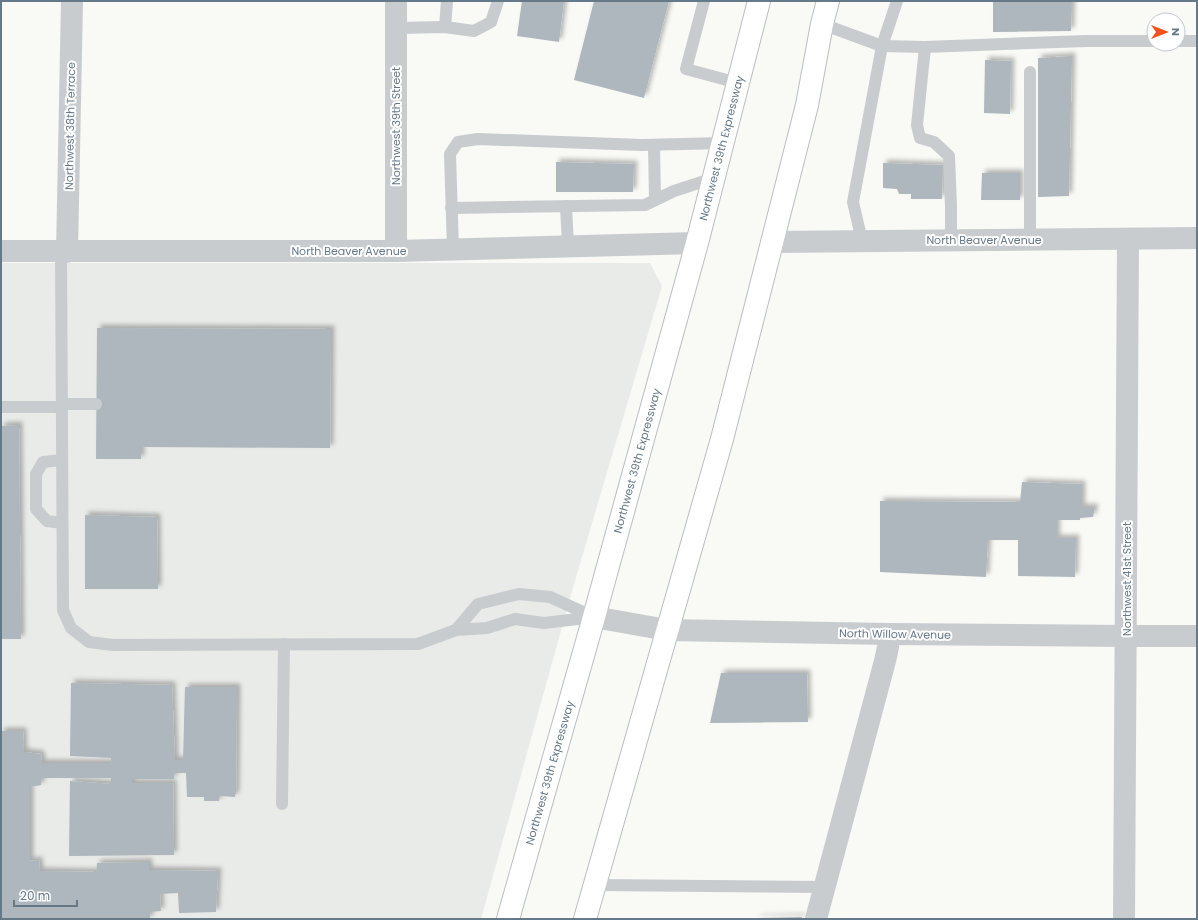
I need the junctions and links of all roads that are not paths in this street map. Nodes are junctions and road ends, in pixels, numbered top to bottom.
1 (72, 1) edge
2 (396, 1) edge
3 (447, 1) edge
4 (498, 1) edge
5 (704, 1) edge
6 (759, 1) edge
7 (828, 1) edge
8 (897, 1) edge
9 (822, 24) junction
10 (445, 27) junction
11 (396, 28) junction
12 (1146, 41) edge
13 (1186, 41) edge
14 (1197, 41) edge
15 (882, 46) junction
16 (925, 47) junction
17 (1030, 72) dead end
18 (738, 83) junction
19 (722, 143) junction
20 (654, 145) junction
21 (714, 178) junction
22 (655, 200) junction
23 (566, 206) junction
24 (451, 208) junction
25 (1128, 238) junction
26 (1197, 238) edge
27 (862, 240) junction
28 (951, 240) junction
29 (1030, 240) junction
30 (772, 242) junction
31 (697, 243) junction
32 (568, 246) junction
33 (453, 249) junction
34 (1, 251) edge
35 (396, 251) junction
36 (64, 252) junction
37 (96, 404) dead end
38 (62, 405) junction
39 (1, 407) edge
40 (62, 460) junction
41 (62, 523) junction
42 (594, 617) junction
43 (456, 630) junction
44 (668, 630) junction
45 (889, 634) junction
46 (1126, 636) junction
47 (1197, 636) edge
48 (284, 644) junction
49 (282, 804) dead end
50 (595, 885) junction
51 (825, 887) junction
52 (508, 919) edge
53 (585, 919) edge
54 (816, 919) edge
55 (1124, 919) edge

1 - 36 street, Northwest 38th Terrace
2 - 11 street, Northwest 39th Street
3 - 10 lane
4 - 10 lane
5 - 18 lane
6 - 18 highway, Northwest 39th Expressway
7 - 9 highway
8 - 15 lane
9 - 15 lane
9 - 30 highway
10 - 11 lane
11 - 35 street, Northwest 39th Street
12 - 16 lane
13 - 14 lane
15 - 16 lane
15 - 27 lane
16 - 28 lane
17 - 29 lane
18 - 19 highway, Northwest 39th Expressway
19 - 20 lane
19 - 21 highway, Northwest 39th Expressway
20 - 22 lane
20 - 24 lane
21 - 22 lane
21 - 31 highway, Northwest 39th Expressway
22 - 23 lane
23 - 24 lane
23 - 32 lane
24 - 33 lane
25 - 26 street, North Beaver Avenue
25 - 29 street, North Beaver Avenue
25 - 46 street, Northwest 41st Street
27 - 28 street, North Beaver Avenue
27 - 30 street, North Beaver Avenue
28 - 29 street, North Beaver Avenue
30 - 44 highway
31 - 32 street, North Beaver Avenue
31 - 42 highway, Northwest 39th Expressway
32 - 33 street, North Beaver Avenue
33 - 35 street, North Beaver Avenue
34 - 36 street, North Beaver Avenue
35 - 36 street, North Beaver Avenue
36 - 38 lane
37 - 38 lane
38 - 39 lane
38 - 40 lane
40 - 41 lane
40 - 41 lane
41 - 48 lane
42 - 43 lane
42 - 43 lane
42 - 44 street, North Willow Avenue
42 - 52 highway, Northwest 39th Expressway
43 - 48 lane
44 - 45 street, North Willow Avenue
44 - 50 highway
45 - 46 street, North Willow Avenue
45 - 51 street
46 - 47 street, North Willow Avenue
46 - 55 street, Northwest 41st Street
48 - 49 lane
50 - 51 lane
50 - 53 highway
51 - 54 street

